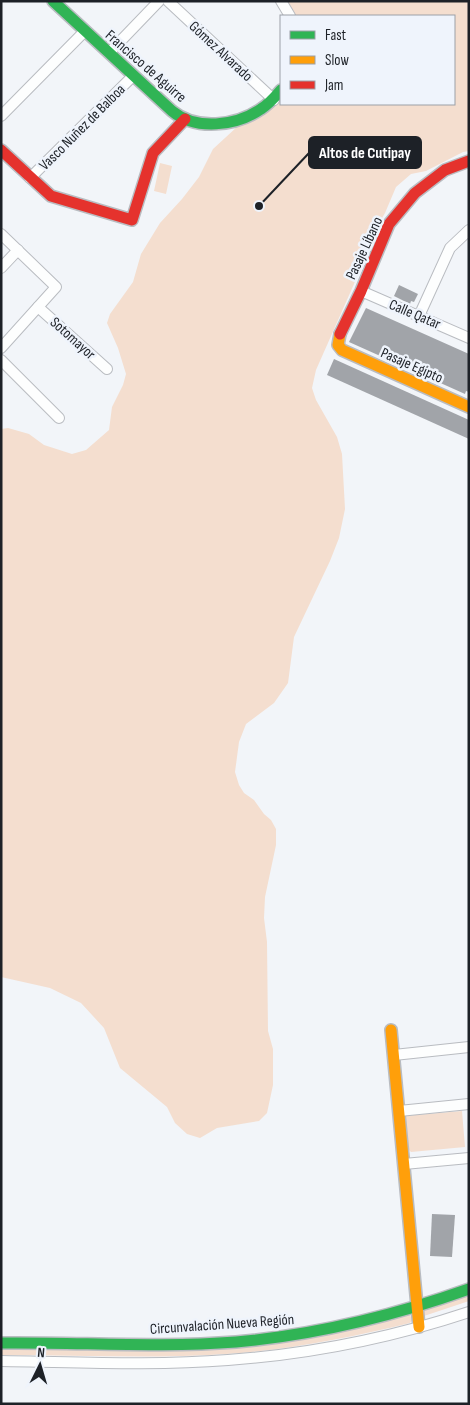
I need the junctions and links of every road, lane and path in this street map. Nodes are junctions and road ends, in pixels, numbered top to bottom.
1 (159, 1) edge
2 (168, 1) edge
3 (281, 1) edge
4 (56, 2) edge
5 (289, 15) edge
6 (84, 32) junction
7 (109, 53) junction
8 (133, 76) junction
9 (280, 91) edge
10 (274, 100) junction
11 (1, 116) edge
12 (185, 119) junction
13 (1, 150) edge
14 (469, 161) edge
15 (30, 178) junction
16 (469, 230) edge
17 (1, 234) edge
18 (18, 250) junction
19 (1, 268) edge
20 (361, 291) junction
21 (38, 307) junction
22 (419, 316) junction
23 (469, 338) edge
24 (1, 348) edge
25 (342, 350) joint
26 (1, 360) edge
27 (107, 368) dead end
28 (469, 407) edge
29 (59, 418) dead end
30 (391, 1030) dead end
31 (469, 1047) edge
32 (394, 1055) junction
33 (469, 1104) edge
34 (399, 1111) junction
35 (469, 1158) edge
36 (404, 1164) junction
37 (469, 1289) edge
38 (417, 1305) junction
39 (469, 1312) edge
40 (419, 1327) junction
41 (1, 1343) edge
42 (1, 1361) edge

1 - 7 street
2 - 10 street, Gómez Alvarado
3 - 5 street
4 - 6 street, Francisco de Aguirre
6 - 7 street, Francisco de Aguirre
6 - 11 street
7 - 8 street, Francisco de Aguirre
8 - 12 street, Francisco de Aguirre
8 - 15 street, Vasco Nuñez de Balboa
9 - 10 street, Francisco de Aguirre
10 - 12 street, Francisco de Aguirre
12 - 15 street
13 - 15 street
14 - 20 street, Pasaje Líbano
16 - 22 street
17 - 18 street
18 - 19 street
18 - 21 street
20 - 22 street, Calle Qatar
20 - 25 street, Pasaje Líbano
21 - 24 street
21 - 27 street, Sotomayor
22 - 23 street, Calle Qatar
25 - 28 street, Pasaje Egipto
26 - 29 street
30 - 32 street
31 - 32 street
32 - 34 street
33 - 34 street
34 - 36 street
35 - 36 street
36 - 38 street
37 - 38 street, Circunvalación Nueva Región
38 - 40 street
38 - 41 street, Circunvalación Nueva Región
39 - 40 street
40 - 42 street

